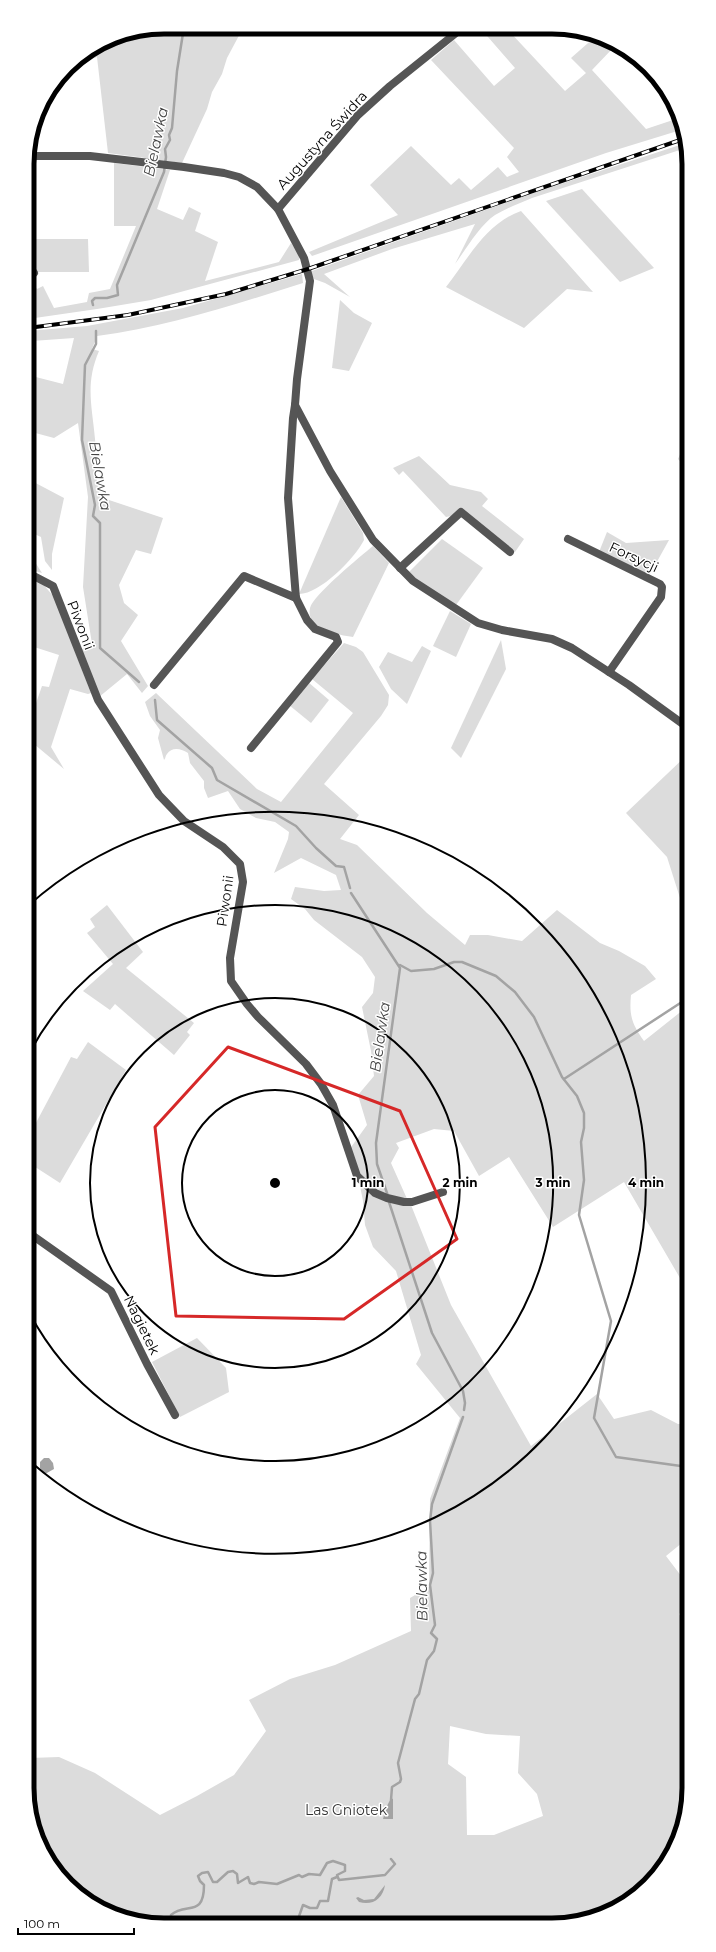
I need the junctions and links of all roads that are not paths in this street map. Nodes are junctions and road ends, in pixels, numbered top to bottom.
1 (455, 34) edge
2 (34, 156) edge
3 (278, 209) junction
4 (296, 405) junction
5 (568, 539) dead end
6 (510, 552) dead end
7 (400, 568) junction
8 (34, 576) edge
9 (296, 598) junction
10 (609, 672) junction
11 (154, 685) dead end
12 (682, 723) edge
13 (251, 748) dead end
14 (443, 1192) dead end
15 (34, 1237) edge
16 (175, 1415) dead end

1 - 3 street, Augustyna Świdra
2 - 3 street
3 - 4 street
4 - 7 street
4 - 9 street
5 - 10 street, Forsycji
6 - 7 street
7 - 10 street
8 - 14 street, Piwonii
9 - 11 street
9 - 13 street
10 - 12 street
15 - 16 street, Nagietek

